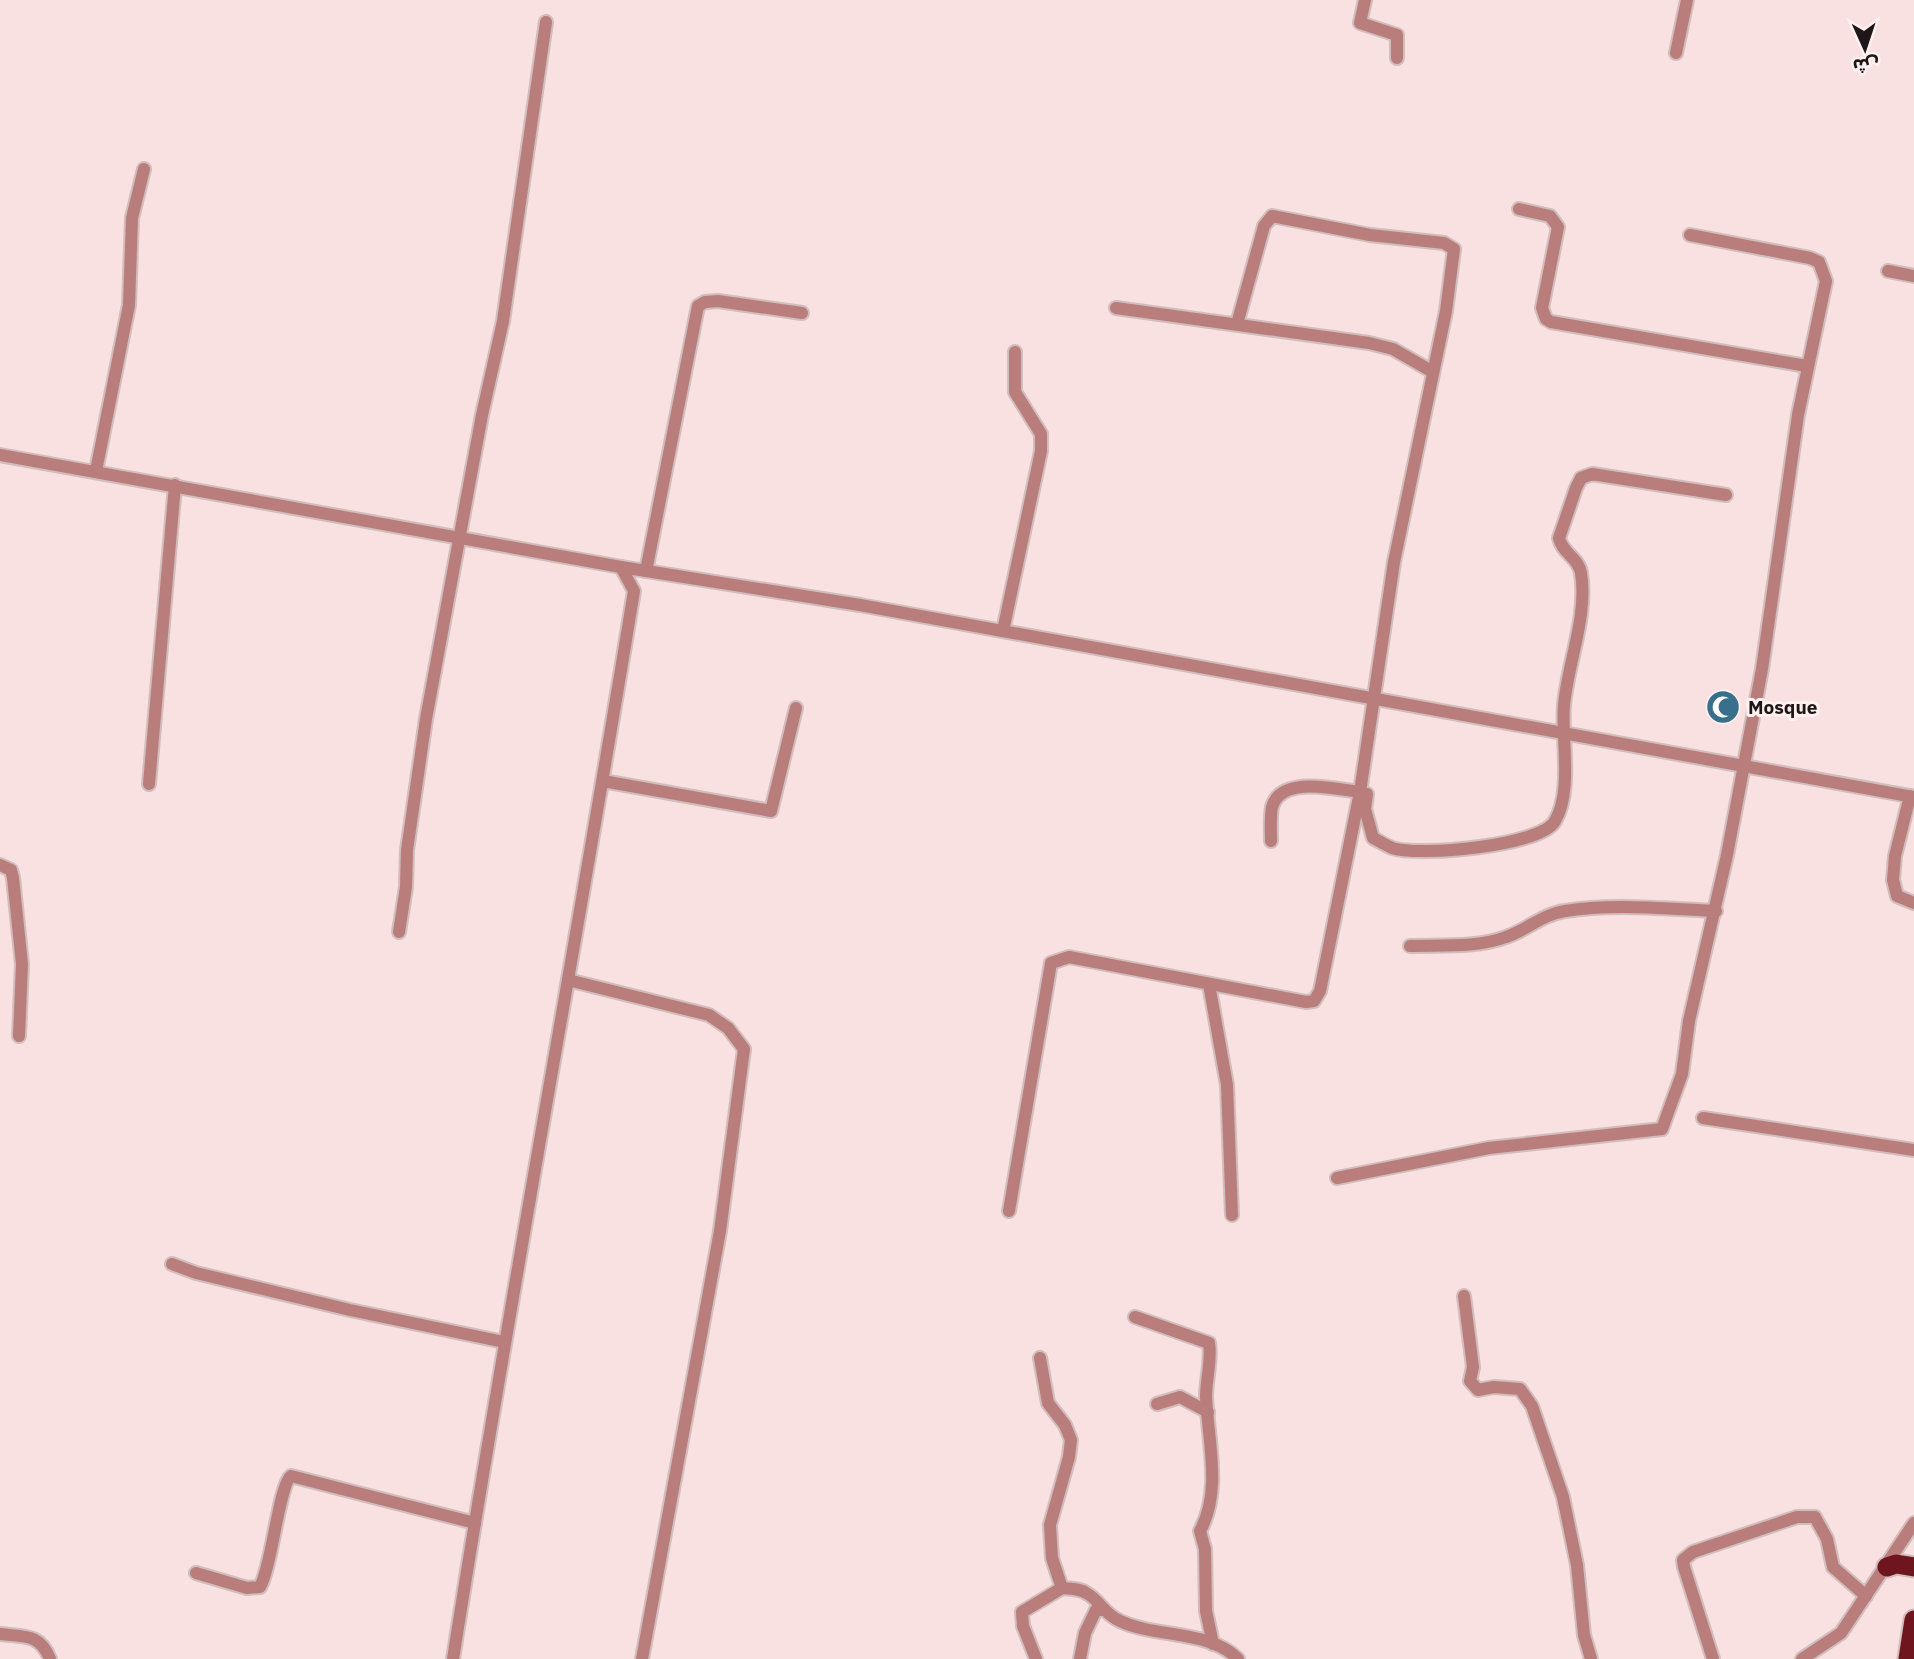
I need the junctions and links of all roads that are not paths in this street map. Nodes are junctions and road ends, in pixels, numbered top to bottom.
1 (1365, 0) edge
2 (1688, 0) edge
3 (546, 22) dead end
4 (1676, 53) dead end
5 (1397, 58) dead end
6 (144, 169) dead end
7 (1519, 209) dead end
8 (1690, 235) dead end
9 (1888, 271) dead end
10 (1914, 276) edge
11 (1116, 308) dead end
12 (802, 313) dead end
13 (1237, 324) junction
14 (1015, 352) dead end
15 (1807, 366) junction
16 (1433, 372) junction
17 (0, 455) edge
18 (96, 471) junction
19 (175, 485) junction
20 (1726, 495) dead end
21 (460, 537) junction
22 (621, 567) junction
23 (650, 572) junction
24 (634, 591) junction
25 (1003, 631) junction
26 (1376, 698) junction
27 (796, 708) dead end
28 (1564, 735) junction
29 (1743, 766) junction
30 (603, 781) junction
31 (149, 785) dead end
32 (1360, 792) junction
33 (1912, 796) edge
34 (1271, 841) dead end
35 (0, 865) edge
36 (1914, 903) edge
37 (1716, 911) junction
38 (399, 932) dead end
39 (1410, 946) dead end
40 (568, 980) junction
41 (1209, 984) junction
42 (19, 1036) dead end
43 (1703, 1118) dead end
44 (1914, 1150) edge
45 (1337, 1178) dead end
46 (1009, 1211) dead end
47 (1232, 1215) dead end
48 (172, 1264) dead end
49 (1464, 1296) dead end
50 (1135, 1317) dead end
51 (504, 1342) junction
52 (1040, 1358) dead end
53 (1157, 1404) dead end
54 (1208, 1412) junction
55 (475, 1523) junction
56 (1914, 1523) edge
57 (1887, 1567) junction
58 (1914, 1567) edge
59 (197, 1573) dead end
60 (1062, 1588) junction
61 (1866, 1596) junction
62 (1102, 1610) junction
63 (1914, 1620) edge
64 (0, 1634) edge
65 (1213, 1644) junction
66 (50, 1659) edge
67 (453, 1659) edge
68 (642, 1659) edge
69 (1036, 1659) edge
70 (1080, 1659) edge
71 (1238, 1659) edge
72 (1591, 1659) edge
73 (1713, 1659) edge
74 (1802, 1659) edge
75 (1908, 1659) edge

1 - 5 street
2 - 4 street
3 - 21 street
6 - 18 street
7 - 15 street
8 - 15 street
9 - 10 street
11 - 13 street
12 - 23 street
13 - 16 street
13 - 16 street
14 - 25 street
15 - 29 street
16 - 26 street
17 - 18 street
18 - 19 street
19 - 21 street
19 - 31 street
20 - 28 street
21 - 22 street
21 - 38 street
22 - 23 street
22 - 24 street
23 - 24 street
23 - 25 street
24 - 30 street
25 - 26 street
26 - 28 street
26 - 28 street
26 - 32 street
27 - 30 street
28 - 29 street
29 - 33 street
29 - 37 street
30 - 40 street
32 - 34 street
32 - 41 street
33 - 36 street
35 - 42 street
37 - 39 street
37 - 45 street
40 - 51 street
40 - 68 street
41 - 46 street
41 - 47 street
43 - 44 street
48 - 51 street
49 - 72 street
50 - 54 street
51 - 55 street
52 - 60 street
53 - 54 street
54 - 65 street
55 - 59 street
55 - 67 street
56 - 57 street
57 - 58 highway
57 - 61 street
60 - 62 street
60 - 69 street
61 - 73 street
61 - 74 street
62 - 65 street
62 - 70 street
63 - 75 highway
64 - 66 street
65 - 71 street

